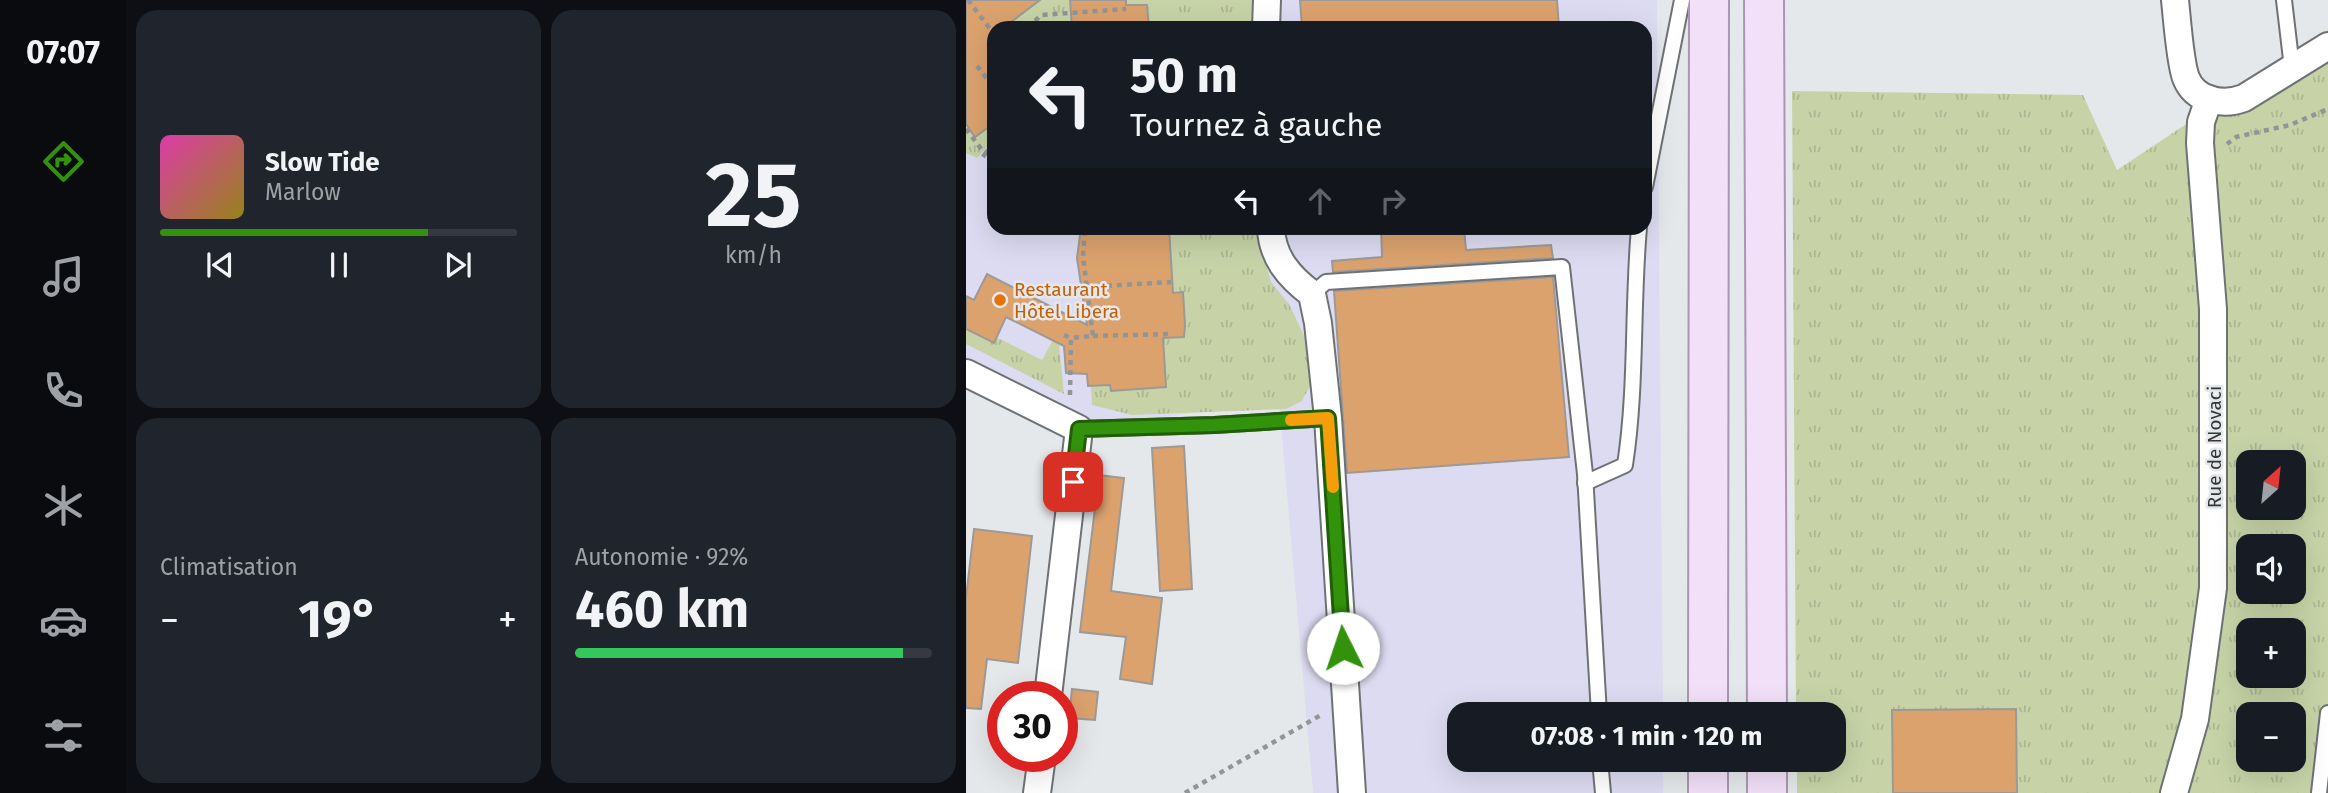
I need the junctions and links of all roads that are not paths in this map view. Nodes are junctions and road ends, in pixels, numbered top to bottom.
1 (1267, 0) edge
2 (1682, 0) edge
3 (1709, 0) edge
4 (1764, 0) edge
5 (2175, 0) edge
6 (2284, 0) edge
7 (1266, 21) edge
8 (2328, 46) edge
9 (2292, 68) junction
10 (2209, 99) junction
11 (1652, 152) edge
12 (1271, 235) edge
13 (1638, 235) edge
14 (1312, 294) junction
15 (966, 373) edge
16 (1328, 418) junction
17 (1074, 427) junction
18 (1585, 483) junction
19 (1049, 681) edge
20 (1598, 702) edge
21 (1709, 702) edge
22 (1767, 702) edge
23 (2328, 713) edge
24 (1040, 772) edge
25 (1601, 772) edge
26 (1708, 772) edge
27 (1767, 772) edge
28 (1037, 793) edge
29 (1352, 793) edge
30 (1603, 793) edge
31 (1708, 793) edge
32 (1767, 793) edge
33 (2174, 793) edge
34 (2319, 793) edge

1 - 7 street
2 - 11 lane
3 - 21 main road
4 - 22 main road
5 - 10 street
6 - 9 lane
8 - 9 street
9 - 10 street
10 - 33 street, Rue de Novaci
12 - 14 street
13 - 18 lane
14 - 16 street
14 - 18 lane
15 - 17 street
16 - 17 lane
16 - 29 street
17 - 19 street
18 - 20 lane
23 - 34 lane
24 - 28 street
25 - 30 lane
26 - 31 main road
27 - 32 main road

